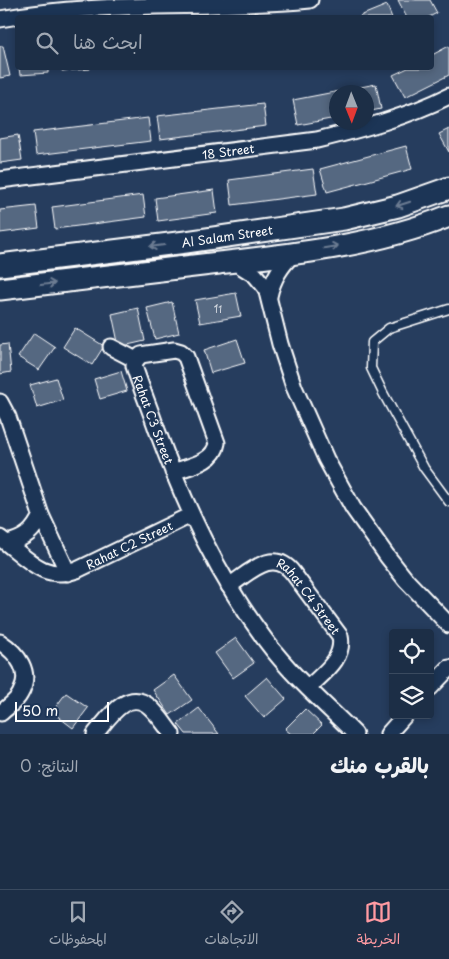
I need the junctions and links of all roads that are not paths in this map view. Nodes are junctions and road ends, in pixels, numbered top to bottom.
1 (310, 0) edge
2 (228, 2) edge
3 (21, 15) edge
4 (15, 16) edge
5 (0, 19) edge
6 (449, 96) edge
7 (0, 180) edge
8 (449, 188) edge
9 (449, 216) edge
10 (294, 253) junction
11 (233, 261) junction
12 (0, 265) edge
13 (0, 289) edge
14 (269, 296) junction
15 (449, 309) edge
16 (112, 347) dead end
17 (136, 360) junction
18 (0, 402) edge
19 (173, 472) junction
20 (449, 502) edge
21 (42, 515) junction
22 (191, 515) junction
23 (4, 541) edge
24 (68, 573) junction
25 (229, 586) junction
26 (449, 626) edge
27 (0, 642) edge
28 (449, 668) edge
29 (434, 684) edge
30 (308, 688) junction
31 (0, 714) edge
32 (401, 719) edge
33 (95, 734) edge
34 (172, 734) edge
35 (355, 734) edge
36 (388, 734) edge

1 - 2 street
2 - 3 street
4 - 5 street
6 - 7 street, 18 Street
8 -> 12 street, Al Salam Street
10 -> 9 street, Al Salam Street
10 - 11 street, Al Salam Street
10 - 14 street
13 -> 11 street, Al Salam Street
11 - 14 street
14 - 26 street
15 - 20 lane
16 - 17 street
17 - 19 street, Rahat C3 Street
17 - 19 street, Rahat C3 Street
18 - 21 street
19 - 22 street, Rahat C3 Street
21 - 23 street
21 - 24 street
22 - 24 street, Rahat C2 Street
22 - 25 street, Rahat C3 Street
23 - 24 street
25 - 30 street
25 - 30 street, Rahat C4 Street
27 - 31 street
28 - 29 street
30 - 35 street
32 - 36 street
33 - 34 street

